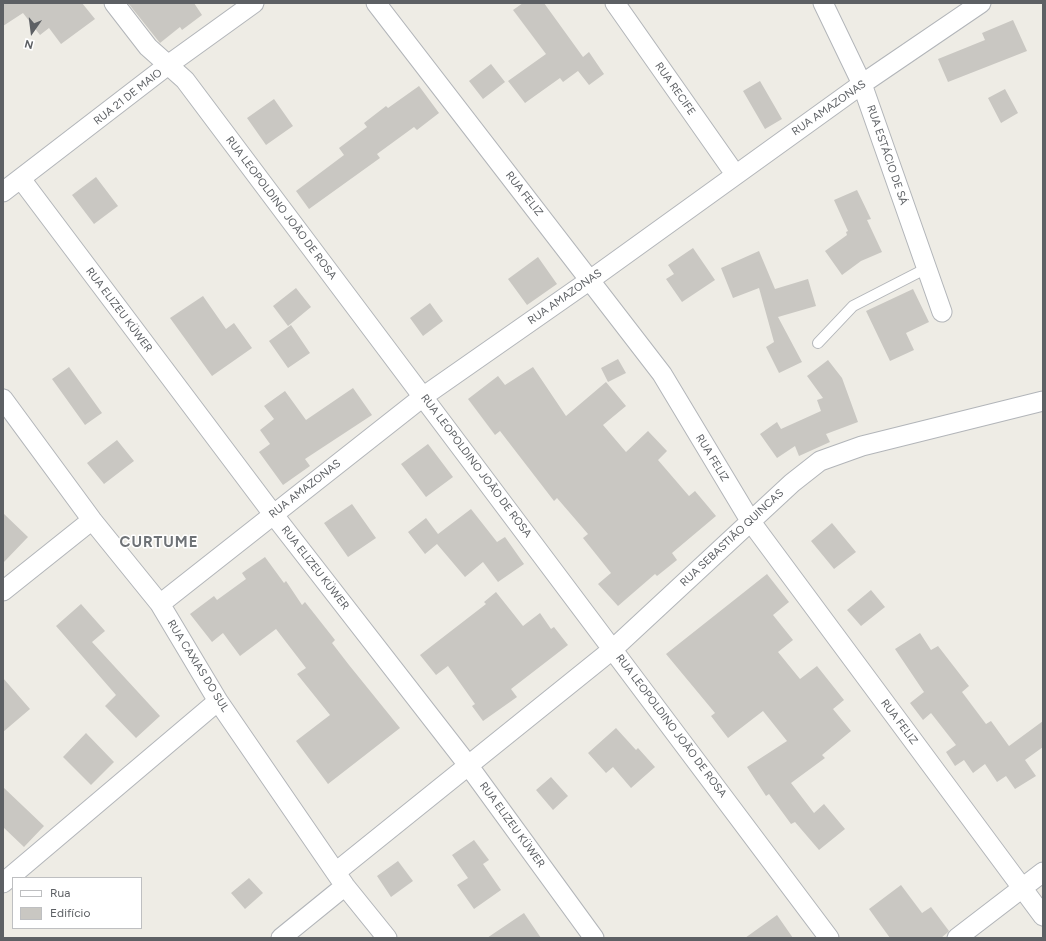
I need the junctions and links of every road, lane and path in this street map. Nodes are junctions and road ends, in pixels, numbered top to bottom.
1 (114, 3) edge
2 (254, 3) edge
3 (376, 3) edge
4 (615, 3) edge
5 (823, 3) edge
6 (981, 3) edge
7 (168, 65) junction
8 (862, 84) junction
9 (735, 174) junction
10 (21, 179) junction
11 (3, 192) edge
12 (927, 268) junction
13 (590, 280) junction
14 (942, 312) dead end
15 (818, 342) dead end
16 (424, 396) junction
17 (3, 399) edge
18 (1043, 401) edge
19 (273, 514) junction
20 (92, 520) junction
21 (750, 522) junction
22 (3, 591) edge
23 (160, 604) junction
24 (613, 649) junction
25 (218, 701) junction
26 (468, 764) junction
27 (1043, 872) edge
28 (340, 879) junction
29 (3, 883) edge
30 (1022, 888) junction
31 (1043, 916) edge
32 (281, 938) edge
33 (387, 938) edge
34 (594, 938) edge
35 (829, 938) edge
36 (957, 938) edge

1 - 7 street, RUA LEOPOLDINO JOÃO DE ROSA
2 - 7 street, RUA 21 DE MAIO
3 - 13 street, RUA FELIZ
4 - 9 street, RUA RECIFE
5 - 8 street, RUA ESTÁCIO DE SÁ
6 - 8 street, RUA AMAZONAS
7 - 10 street, RUA 21 DE MAIO
7 - 16 street, RUA LEOPOLDINO JOÃO DE ROSA
8 - 9 street, RUA AMAZONAS
8 - 12 street, RUA ESTÁCIO DE SÁ
9 - 13 street, RUA AMAZONAS
10 - 11 street, RUA 21 DE MAIO
10 - 19 street, RUA ELIZEU KÜWER
12 - 14 street, RUA ESTÁCIO DE SÁ
12 - 15 lane
13 - 16 street, RUA AMAZONAS
13 - 21 street, RUA FELIZ
16 - 19 street, RUA AMAZONAS
16 - 24 street, RUA LEOPOLDINO JOÃO DE ROSA
17 - 20 street, RUA CAXIAS DO SUL
18 - 21 street, RUA SEBASTIÃO QUINCAS
19 - 23 street, RUA AMAZONAS
19 - 26 street, RUA ELIZEU KÜWER
20 - 22 street
20 - 23 street, RUA CAXIAS DO SUL
21 - 24 street, RUA SEBASTIÃO QUINCAS
21 - 30 street, RUA FELIZ
23 - 25 street, RUA CAXIAS DO SUL
24 - 26 street, RUA SEBASTIÃO QUINCAS
24 - 35 street, RUA LEOPOLDINO JOÃO DE ROSA
25 - 28 street, RUA CAXIAS DO SUL
25 - 29 street
26 - 28 street, RUA SEBASTIÃO QUINCAS
26 - 34 street, RUA ELIZEU KÜWER
27 - 30 street
28 - 32 street, RUA SEBASTIÃO QUINCAS
28 - 33 street, RUA CAXIAS DO SUL
30 - 31 street, RUA FELIZ
30 - 36 street

